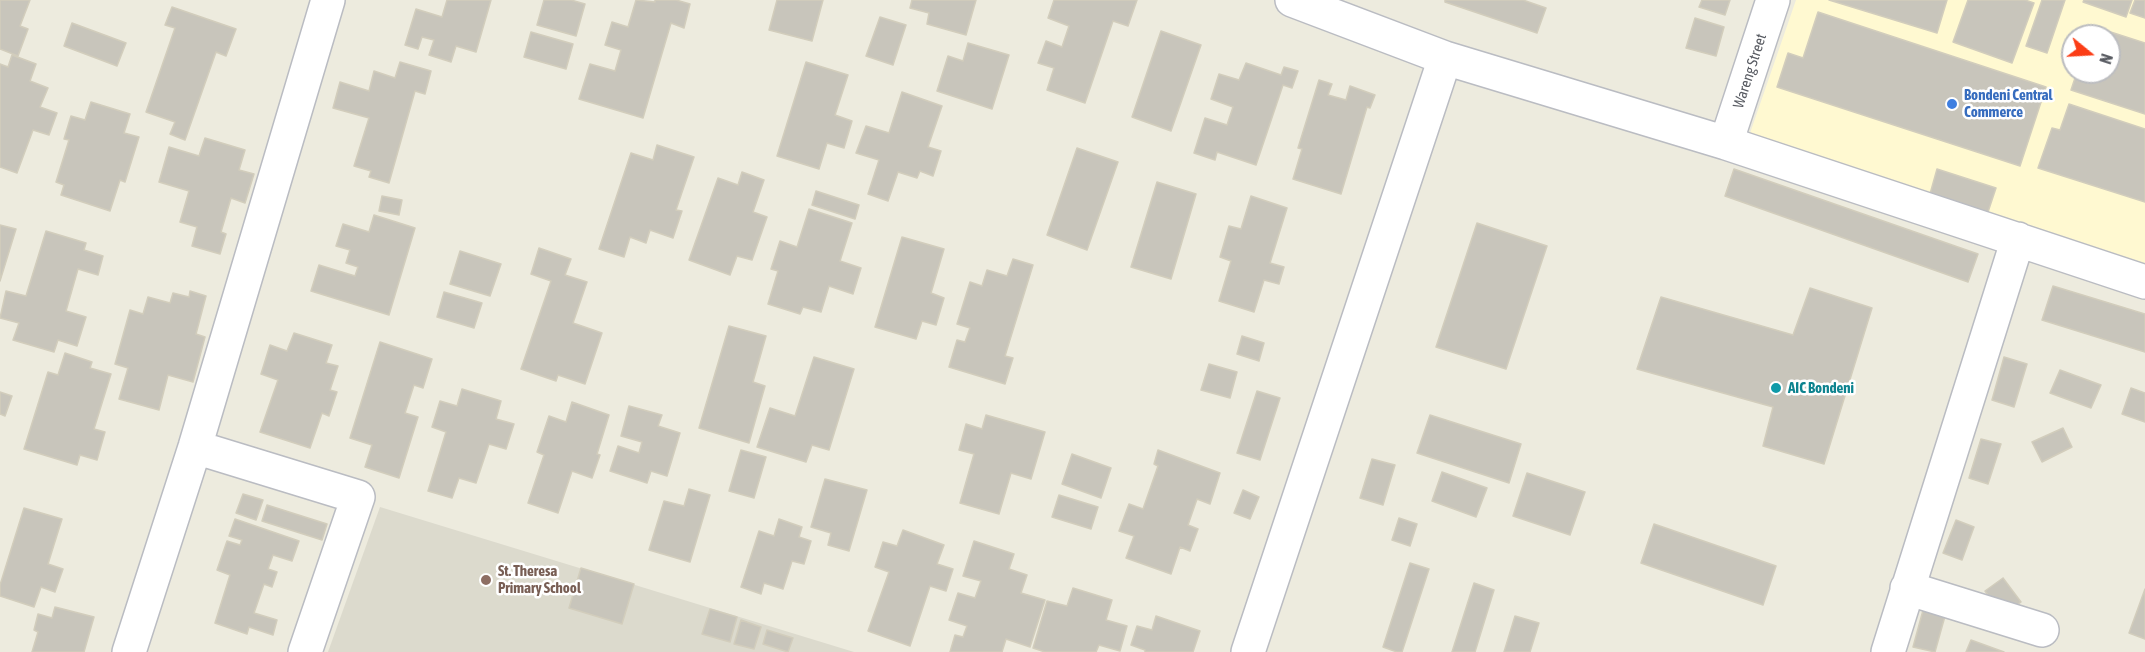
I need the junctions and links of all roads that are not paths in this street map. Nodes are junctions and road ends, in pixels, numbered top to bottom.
1 (328, 0) edge
2 (1292, 0) edge
3 (1773, 0) edge
4 (1445, 58) junction
5 (1726, 142) junction
6 (2018, 239) junction
7 (2145, 282) edge
8 (195, 447) junction
9 (1907, 588) junction
10 (2042, 630) dead end
11 (129, 652) edge
12 (305, 652) edge
13 (1248, 652) edge
14 (1888, 652) edge

1 - 8 street
2 - 4 street
3 - 5 street, Wareng Street
4 - 5 street
4 - 13 street
5 - 6 street
6 - 7 street
6 - 9 street
8 - 11 street
8 - 12 street
9 - 10 street
9 - 14 street

